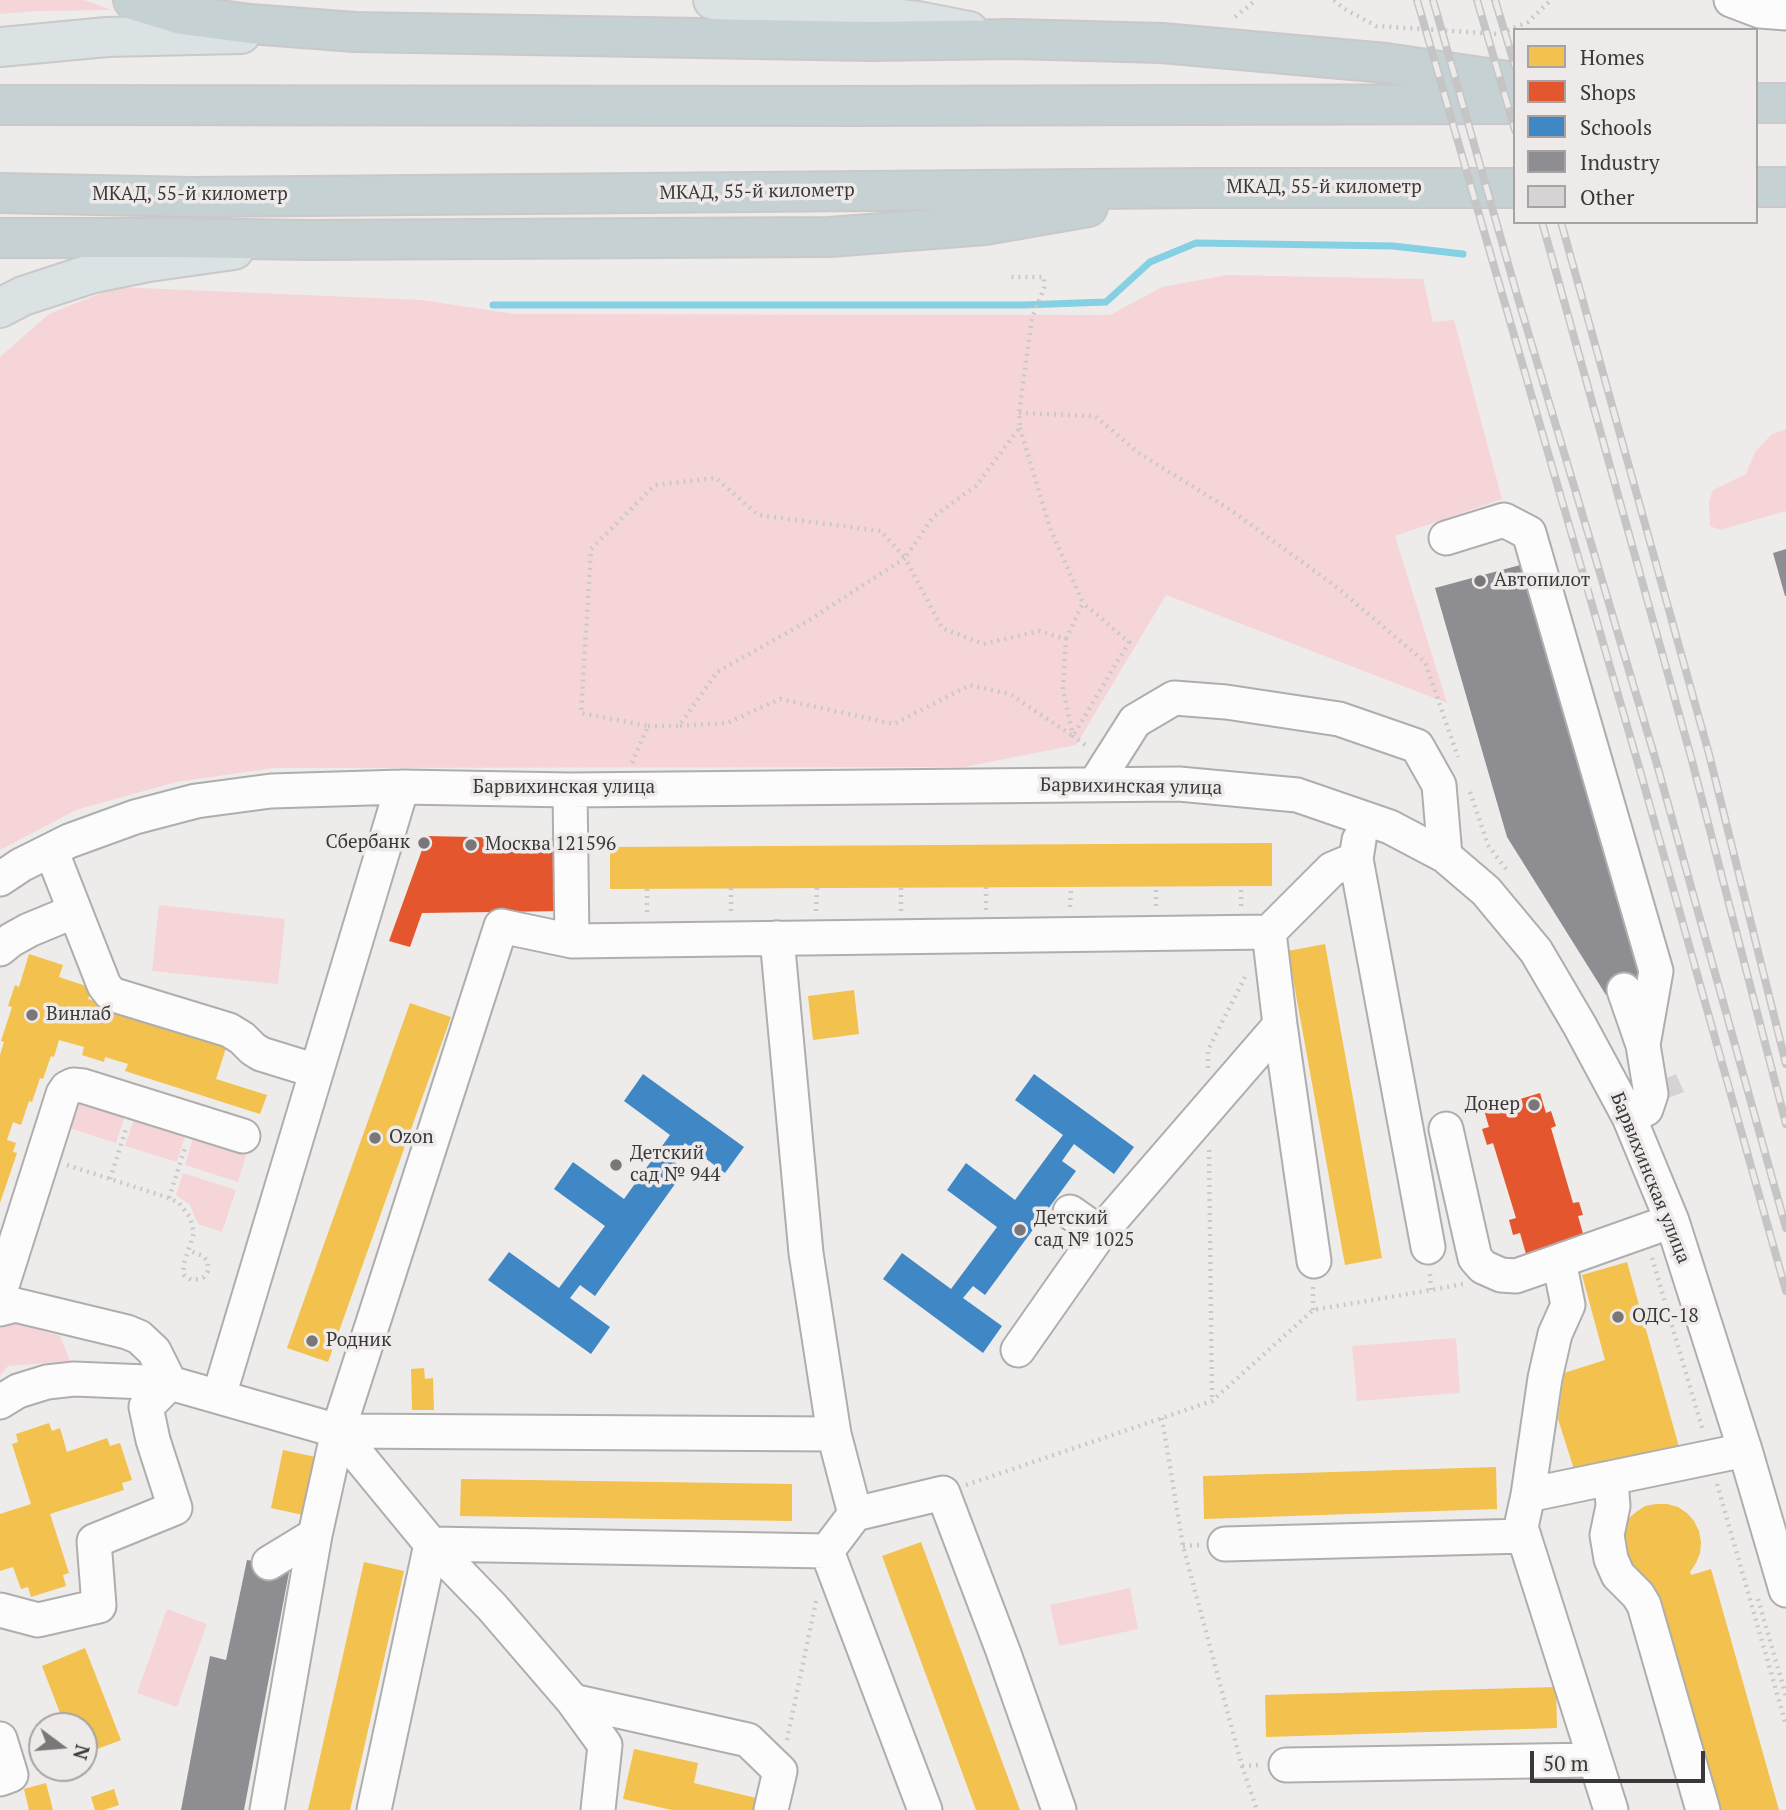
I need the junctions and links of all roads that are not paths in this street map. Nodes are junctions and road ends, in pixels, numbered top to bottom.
1 (133, 0) edge
2 (713, 0) edge
3 (1734, 1) edge
4 (1786, 13) edge
5 (355, 32) junction
6 (1013, 39) junction
7 (0, 47) edge
8 (1513, 82) edge
9 (1786, 91) edge
10 (1758, 96) edge
11 (1758, 103) edge
12 (1786, 103) edge
13 (1513, 104) edge
14 (0, 105) edge
15 (1201, 187) junction
16 (1758, 187) edge
17 (1786, 187) edge
18 (1513, 188) edge
19 (0, 193) edge
20 (0, 238) edge
21 (310, 240) junction
22 (0, 308) edge
23 (1446, 538) dead end
24 (1102, 773) junction
25 (402, 787) junction
26 (570, 790) junction
27 (1364, 818) junction
28 (51, 850) junction
29 (1446, 856) junction
30 (1356, 859) junction
31 (0, 879) edge
32 (75, 911) junction
33 (1269, 932) junction
34 (777, 939) junction
35 (572, 941) junction
36 (0, 949) edge
37 (1624, 990) dead end
38 (1280, 1026) junction
39 (1643, 1045) junction
40 (316, 1071) junction
41 (1629, 1117) junction
42 (1446, 1129) dead end
43 (243, 1136) dead end
44 (1070, 1212) dead end
45 (1658, 1226) junction
46 (1100, 1233) junction
47 (1428, 1247) dead end
48 (1314, 1261) dead end
49 (1559, 1261) junction
50 (0, 1292) edge
51 (0, 1309) edge
52 (1018, 1350) dead end
53 (170, 1383) junction
54 (219, 1395) junction
55 (0, 1402) edge
56 (338, 1431) junction
57 (834, 1434) junction
58 (1745, 1450) junction
59 (1607, 1480) junction
60 (1528, 1495) junction
61 (855, 1514) junction
62 (315, 1535) junction
63 (1524, 1536) junction
64 (431, 1544) junction
65 (1225, 1544) dead end
66 (827, 1551) junction
67 (269, 1563) dead end
68 (1786, 1590) edge
69 (0, 1610) edge
70 (573, 1701) junction
71 (0, 1739) edge
72 (1595, 1760) junction
73 (1286, 1765) dead end
74 (0, 1779) edge
75 (267, 1810) edge
76 (374, 1810) edge
77 (598, 1810) edge
78 (771, 1810) edge
79 (925, 1810) edge
80 (1059, 1810) edge
81 (1611, 1810) edge
82 (1703, 1810) edge

1 - 5 highway
2 - 6 main road
3 - 4 street
5 - 6 highway
5 - 7 main road
6 - 8 highway
9 - 10 street
11 - 12 highway
13 - 14 highway
15 - 18 highway, МКАД, 55-й километр
15 - 19 highway, МКАД, 55-й километр
15 - 21 highway
16 - 17 highway
20 - 21 highway
21 - 22 main road
23 - 39 street
24 - 26 street, Барвихинская улица
24 - 27 street, Барвихинская улица
24 - 29 street
25 - 26 street, Барвихинская улица
25 - 28 street, Барвихинская улица
25 - 40 street
26 - 35 street
27 - 29 street, Барвихинская улица
27 - 30 street
28 - 31 street, Барвихинская улица
28 - 32 street
29 - 41 street, Барвихинская улица
30 - 33 street
30 - 47 street
32 - 36 street
32 - 40 street
33 - 34 street
33 - 38 street
34 - 35 street
34 - 57 street
35 - 56 street
37 - 39 street
38 - 46 street
38 - 48 street
39 - 41 street
40 - 54 street
41 - 45 street, Барвихинская улица
42 - 49 street
43 - 50 street
44 - 46 street
45 - 49 street
45 - 58 street, Барвихинская улица
46 - 52 street
49 - 60 street
51 - 53 street
53 - 54 street
53 - 55 street
53 - 69 street
54 - 56 street
56 - 57 street
56 - 62 street
56 - 64 street
57 - 61 street
58 - 59 street
58 - 68 street, Барвихинская улица
59 - 60 street
59 - 82 street
60 - 63 street
61 - 66 street
61 - 80 street
62 - 67 street
62 - 75 street
63 - 65 street
63 - 72 street
64 - 66 street
64 - 70 street
64 - 76 street
66 - 79 street
70 - 77 street
70 - 78 street
71 - 74 street
72 - 73 street
72 - 81 street

